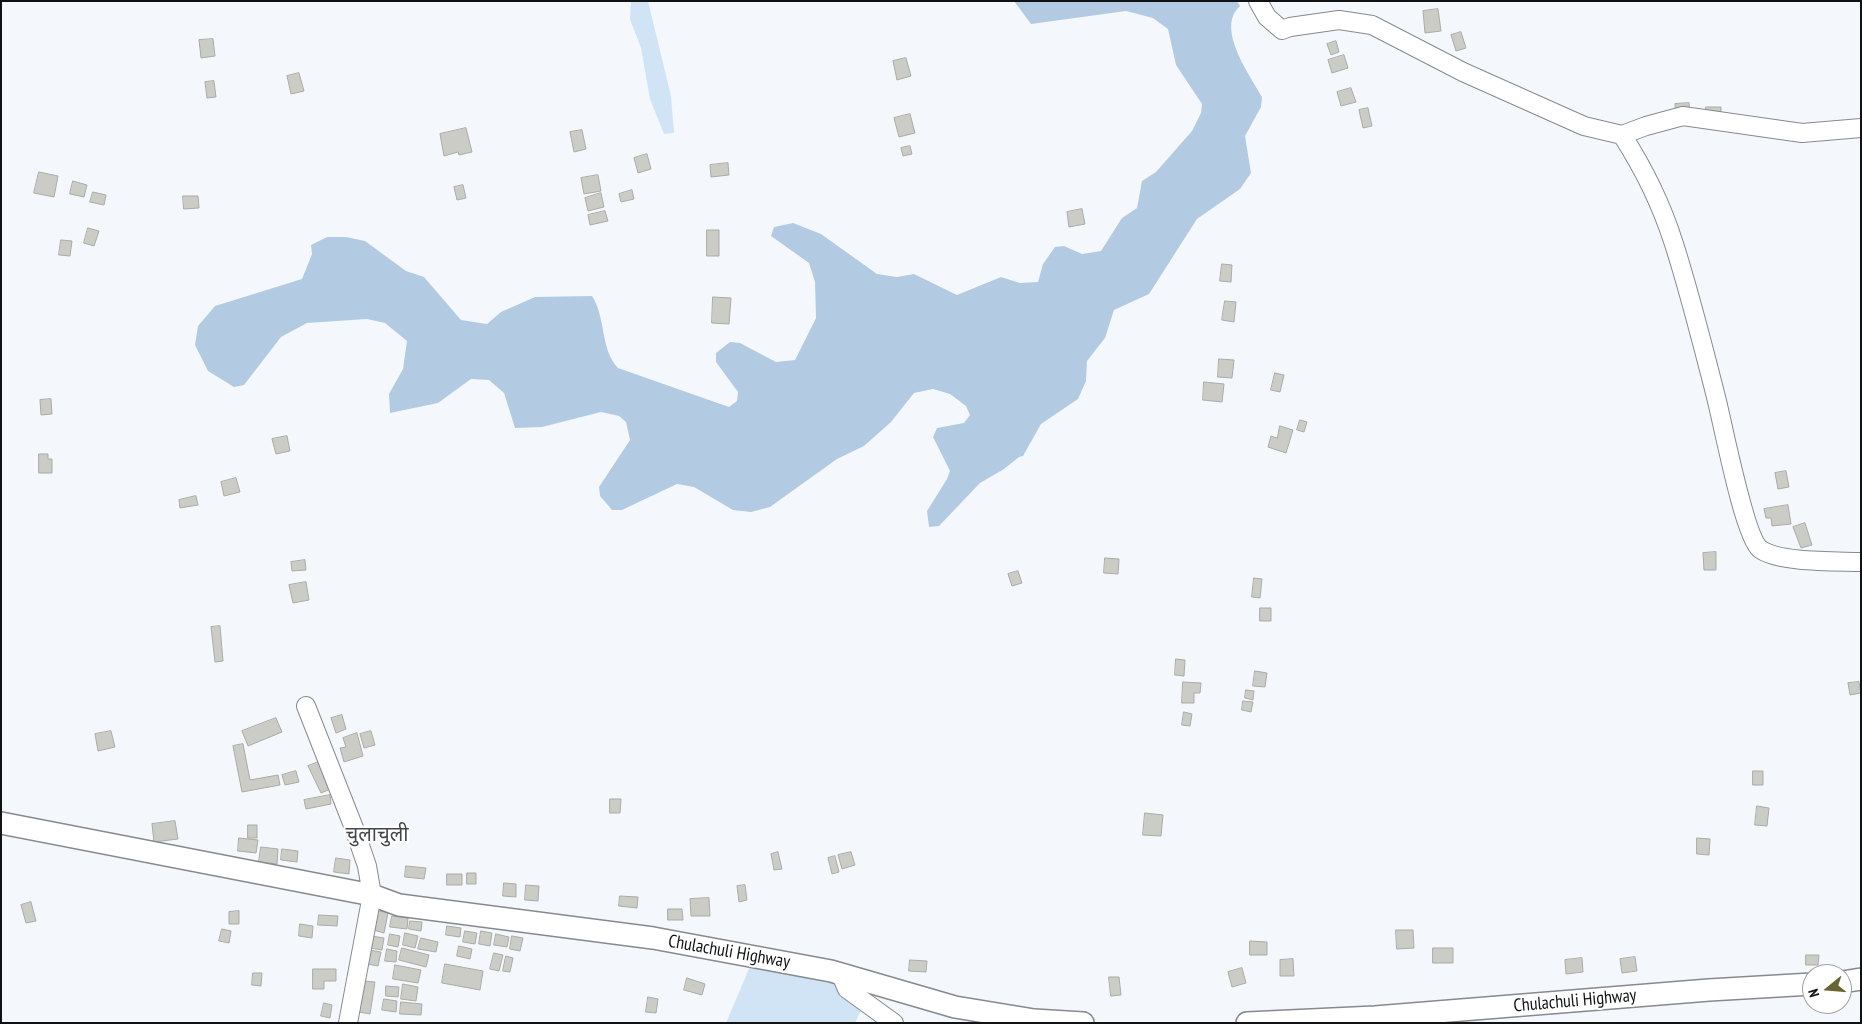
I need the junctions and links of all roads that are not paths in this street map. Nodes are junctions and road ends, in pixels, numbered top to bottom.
1 (1258, 1) edge
2 (1861, 128) edge
3 (1622, 135) junction
4 (1861, 562) edge
5 (306, 706) dead end
6 (1, 823) edge
7 (372, 895) junction
8 (841, 975) junction
9 (1802, 985) edge
10 (348, 1023) edge
11 (894, 1023) edge
12 (1083, 1023) edge
13 (1247, 1023) edge

1 - 3 street
2 - 3 street
3 - 4 street
5 - 7 street
6 - 7 street, Chulachuli Highway
7 - 8 street, Chulachuli Highway
7 - 10 street
8 - 11 street
8 - 12 street, Chulachuli Highway
9 - 13 street, Chulachuli Highway

